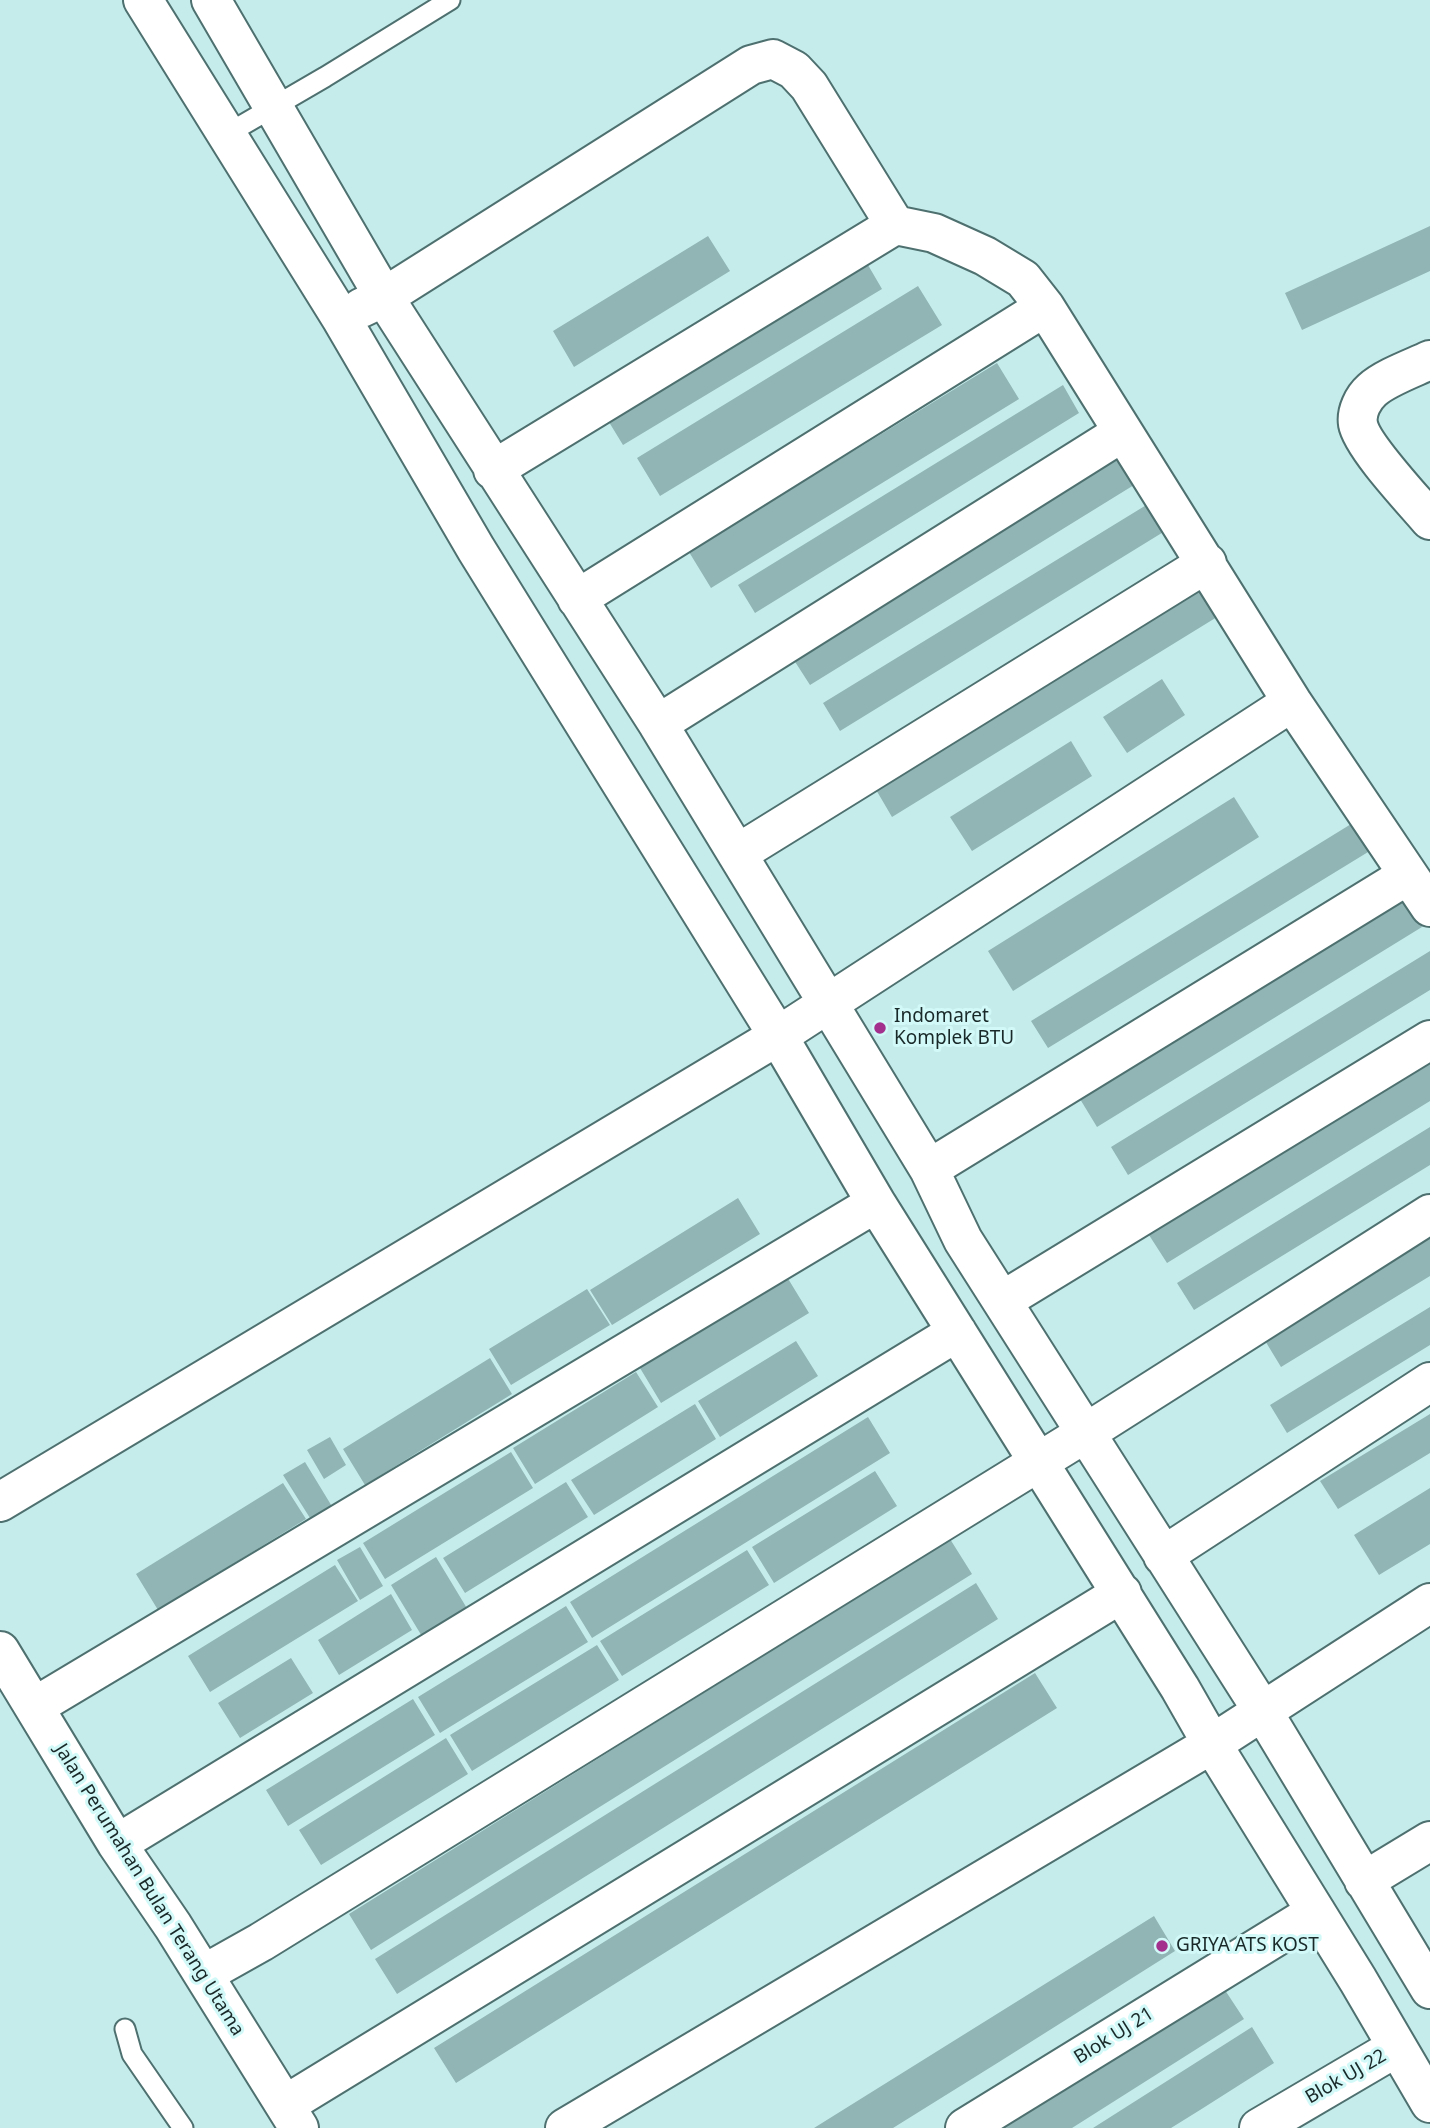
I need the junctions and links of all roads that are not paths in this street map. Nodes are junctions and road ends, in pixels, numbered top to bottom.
1 (143, 0) edge
2 (211, 0) edge
3 (450, 0) edge
4 (272, 106) junction
5 (227, 134) junction
6 (895, 225) junction
7 (384, 297) junction
8 (1045, 307) junction
9 (341, 317) junction
10 (1430, 360) edge
11 (1123, 432) junction
12 (492, 470) junction
13 (1430, 520) edge
14 (527, 522) junction
15 (476, 550) junction
16 (1207, 563) junction
17 (577, 598) junction
18 (1292, 702) junction
19 (658, 724) junction
20 (737, 854) junction
21 (1408, 875) junction
22 (1430, 907) edge
23 (829, 1003) junction
24 (778, 1036) junction
25 (1430, 1040) edge
26 (929, 1169) junction
27 (876, 1203) junction
28 (1430, 1214) edge
29 (962, 1240) junction
30 (918, 1269) junction
31 (1002, 1301) junction
32 (957, 1332) junction
33 (1430, 1382) edge
34 (1084, 1434) junction
35 (1039, 1460) junction
36 (0, 1502) edge
37 (1163, 1556) junction
38 (1122, 1593) junction
39 (1430, 1603) edge
40 (0, 1651) edge
41 (34, 1707) junction
42 (1262, 1710) junction
43 (1212, 1744) junction
44 (1430, 1840) edge
45 (117, 1844) junction
46 (1364, 1881) junction
47 (1316, 1912) junction
48 (1406, 1951) junction
49 (204, 1974) junction
50 (1359, 1980) junction
51 (1430, 1989) edge
52 (125, 2029) dead end
53 (1397, 2047) junction
54 (1430, 2103) edge
55 (292, 2116) edge
56 (183, 2128) edge
57 (565, 2128) edge
58 (965, 2128) edge
59 (1259, 2128) edge

1 - 5 street
2 - 4 street
3 - 4 lane
4 - 5 lane
4 - 7 street
5 - 9 street
6 - 7 street
6 - 8 street
6 - 12 street
7 - 9 street
7 - 12 street
8 - 11 street
8 - 17 street
9 - 15 street
10 - 13 street
11 - 16 street
11 - 19 street
12 - 14 street
14 - 15 street
14 - 17 street
15 - 24 street
16 - 18 street
16 - 20 street
17 - 19 street
18 - 21 street
18 - 23 street
19 - 20 street
20 - 23 street
21 - 22 street
21 - 26 street
23 - 24 street
23 - 26 street
24 - 27 street
24 - 36 street
25 - 31 street
26 - 29 street
27 - 30 street
27 - 41 street
28 - 34 street
29 - 30 street
29 - 31 street
30 - 32 street
31 - 34 street
32 - 35 street
32 - 45 street
33 - 37 street
34 - 35 street
34 - 37 street
35 - 38 street
35 - 49 street
37 - 42 street
38 - 43 street
38 - 55 street
39 - 42 street
40 - 41 street, Jalan Perumahan Bulan Terang Utama
41 - 45 street, Jalan Perumahan Bulan Terang Utama
42 - 43 street
42 - 46 street
43 - 47 street
43 - 57 street
44 - 46 street
45 - 49 street, Jalan Perumahan Bulan Terang Utama
46 - 48 street
47 - 50 street
47 - 58 street, Blok UJ 21
48 - 50 street
48 - 51 street
49 - 55 street, Jalan Perumahan Bulan Terang Utama
50 - 53 street
52 - 56 lane
53 - 54 street
53 - 59 street, Blok UJ 22

